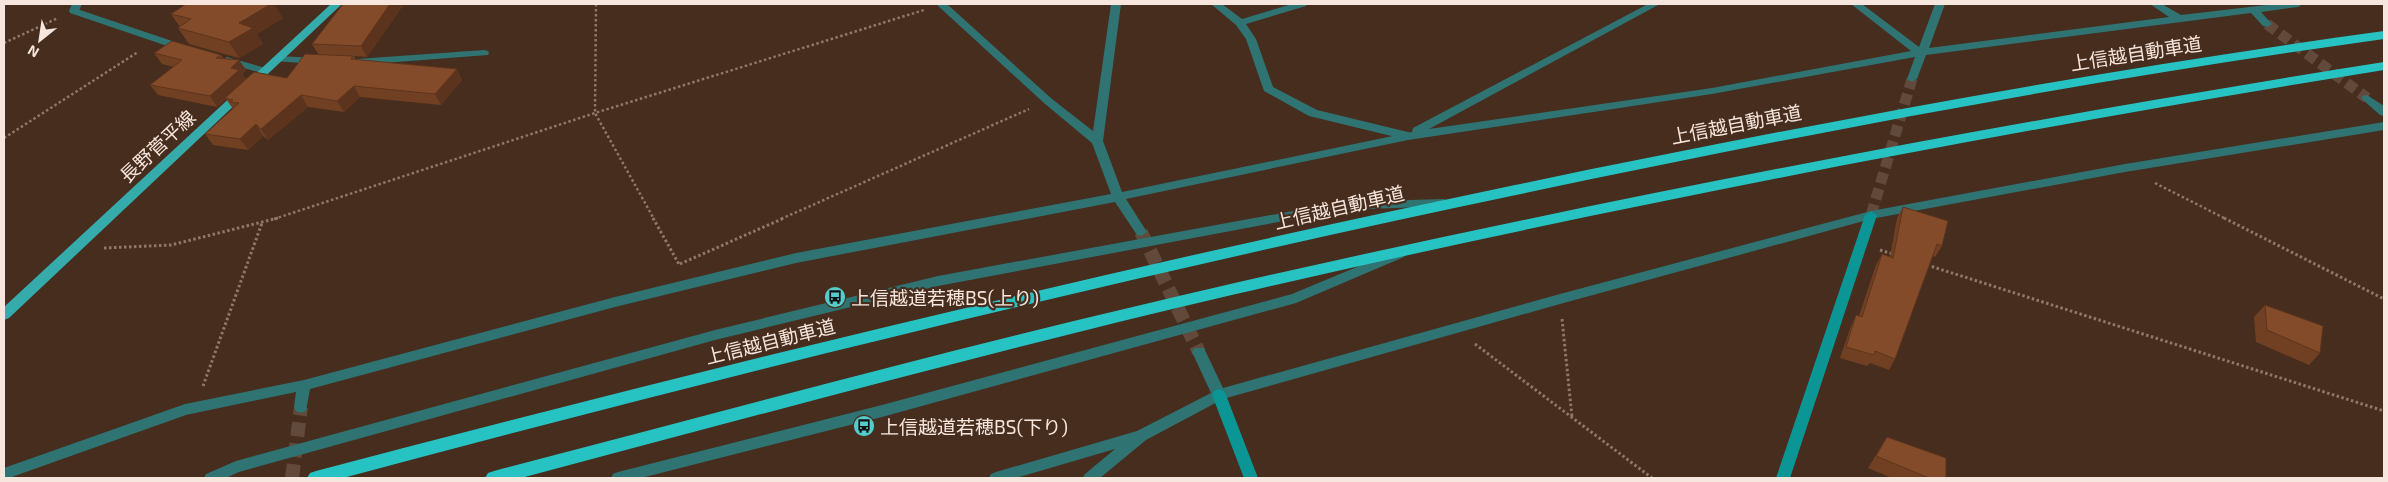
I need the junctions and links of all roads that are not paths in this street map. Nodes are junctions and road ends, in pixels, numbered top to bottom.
1 (337, 4) edge
2 (941, 4) edge
3 (1116, 4) edge
4 (1216, 4) edge
5 (1302, 4) edge
6 (1655, 4) edge
7 (1856, 4) edge
8 (1940, 4) edge
9 (2155, 4) edge
10 (2298, 4) edge
11 (75, 7) edge
12 (2254, 10) junction
13 (2181, 20) junction
14 (1240, 23) junction
15 (2266, 24) tunnel mouth
16 (2384, 35) edge
17 (193, 50) edge
18 (484, 53) dead end
19 (1920, 53) junction
20 (220, 58) edge
21 (277, 59) junction
22 (2384, 66) edge
23 (265, 71) junction
24 (1912, 79) tunnel mouth
25 (2367, 98) tunnel mouth
26 (2384, 112) edge
27 (2384, 126) edge
28 (1408, 136) junction
29 (1096, 141) junction
30 (1118, 197) junction
31 (1448, 203) junction
32 (1871, 215) junction
33 (1141, 232) tunnel mouth
34 (1413, 248) junction
35 (4, 315) edge
36 (1199, 352) tunnel mouth
37 (304, 385) junction
38 (1219, 395) junction
39 (300, 407) tunnel mouth
40 (1141, 436) junction
41 (4, 474) edge
42 (211, 478) edge
43 (316, 478) edge
44 (494, 478) edge
45 (618, 478) edge
46 (996, 478) edge
47 (1090, 478) edge
48 (1251, 478) edge
49 (1783, 478) edge

1 - 21 main road, 長野菅平線
2 - 29 street
3 - 29 street
4 - 14 street
5 - 14 street
6 - 28 street
7 - 19 street
8 - 19 street
9 - 13 street
10 - 12 street
11 - 17 street
12 - 13 street
12 - 15 street
13 - 19 street
14 - 28 street
16 - 31 highway, 上信越自動車道
18 - 21 street
19 - 24 street
19 - 28 street
20 - 23 street
21 - 23 main road, 長野菅平線
22 - 34 highway
23 - 35 main road, 長野菅平線
25 - 26 street
27 - 32 street
28 - 30 street
29 - 30 street
30 - 33 street
30 - 37 street
31 - 42 street
31 - 43 highway, 上信越自動車道
32 - 38 street
32 - 49 street
34 - 44 highway
34 - 45 street
36 - 38 street
37 - 39 street
37 - 41 street
38 - 40 street
38 - 48 street
40 - 46 street
40 - 47 street

